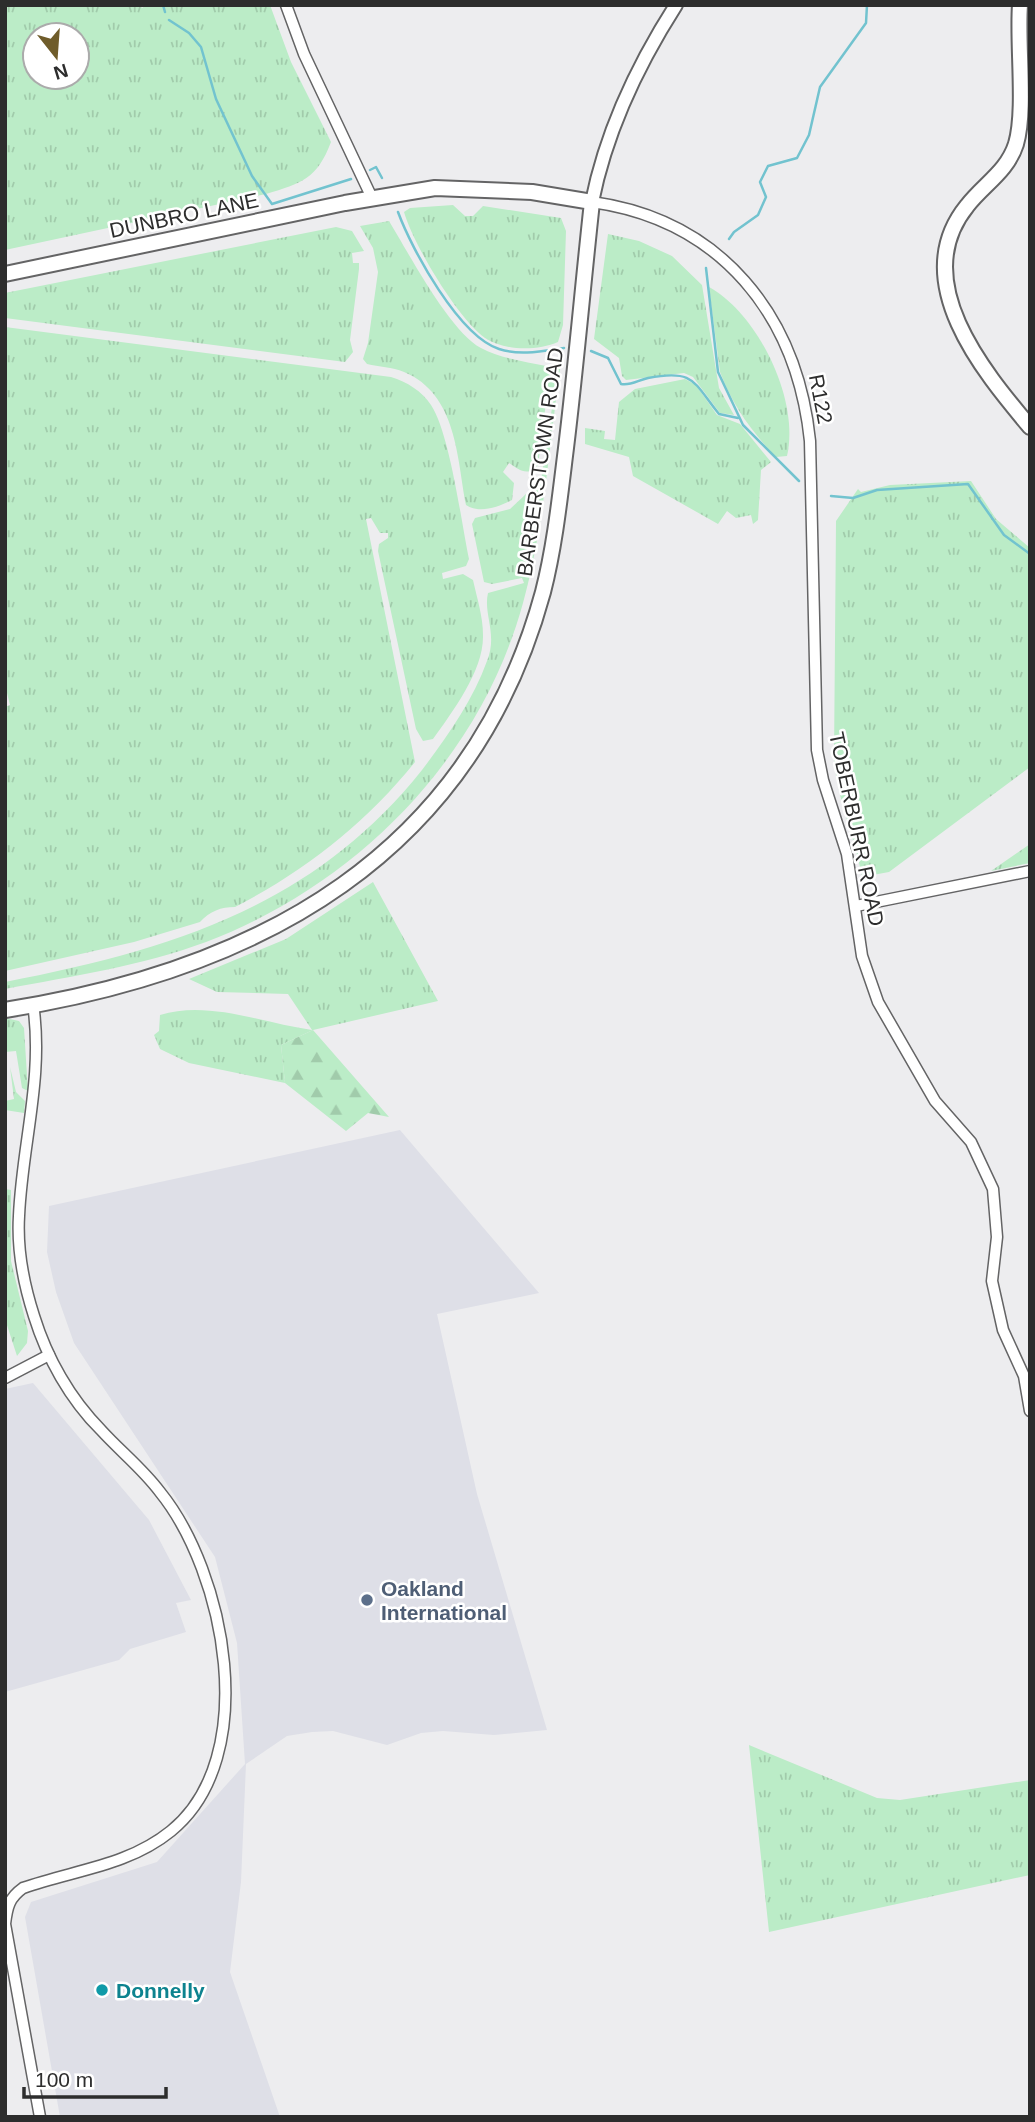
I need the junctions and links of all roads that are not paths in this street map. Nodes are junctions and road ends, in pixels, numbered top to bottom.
1 (286, 5) edge
2 (676, 5) edge
3 (1020, 5) edge
4 (372, 198) junction
5 (592, 202) junction
6 (5, 274) edge
7 (1030, 427) edge
8 (815, 714) joint
9 (1030, 871) edge
10 (856, 906) junction
11 (33, 1004) junction
12 (5, 1010) edge
13 (49, 1355) junction
14 (5, 1378) edge
15 (1030, 1412) edge
16 (40, 2117) edge

1 - 4 street
2 - 5 street
3 - 7 main road
4 - 5 main road, DUNBRO LANE
4 - 6 main road, DUNBRO LANE
5 - 8 street, R122
5 - 11 main road, BARBERSTOWN ROAD
8 - 10 street, TOBERBURR ROAD
9 - 10 street
10 - 15 street, TOBERBURR ROAD
11 - 12 main road, BARBERSTOWN ROAD
11 - 13 street
13 - 14 street
13 - 16 street

